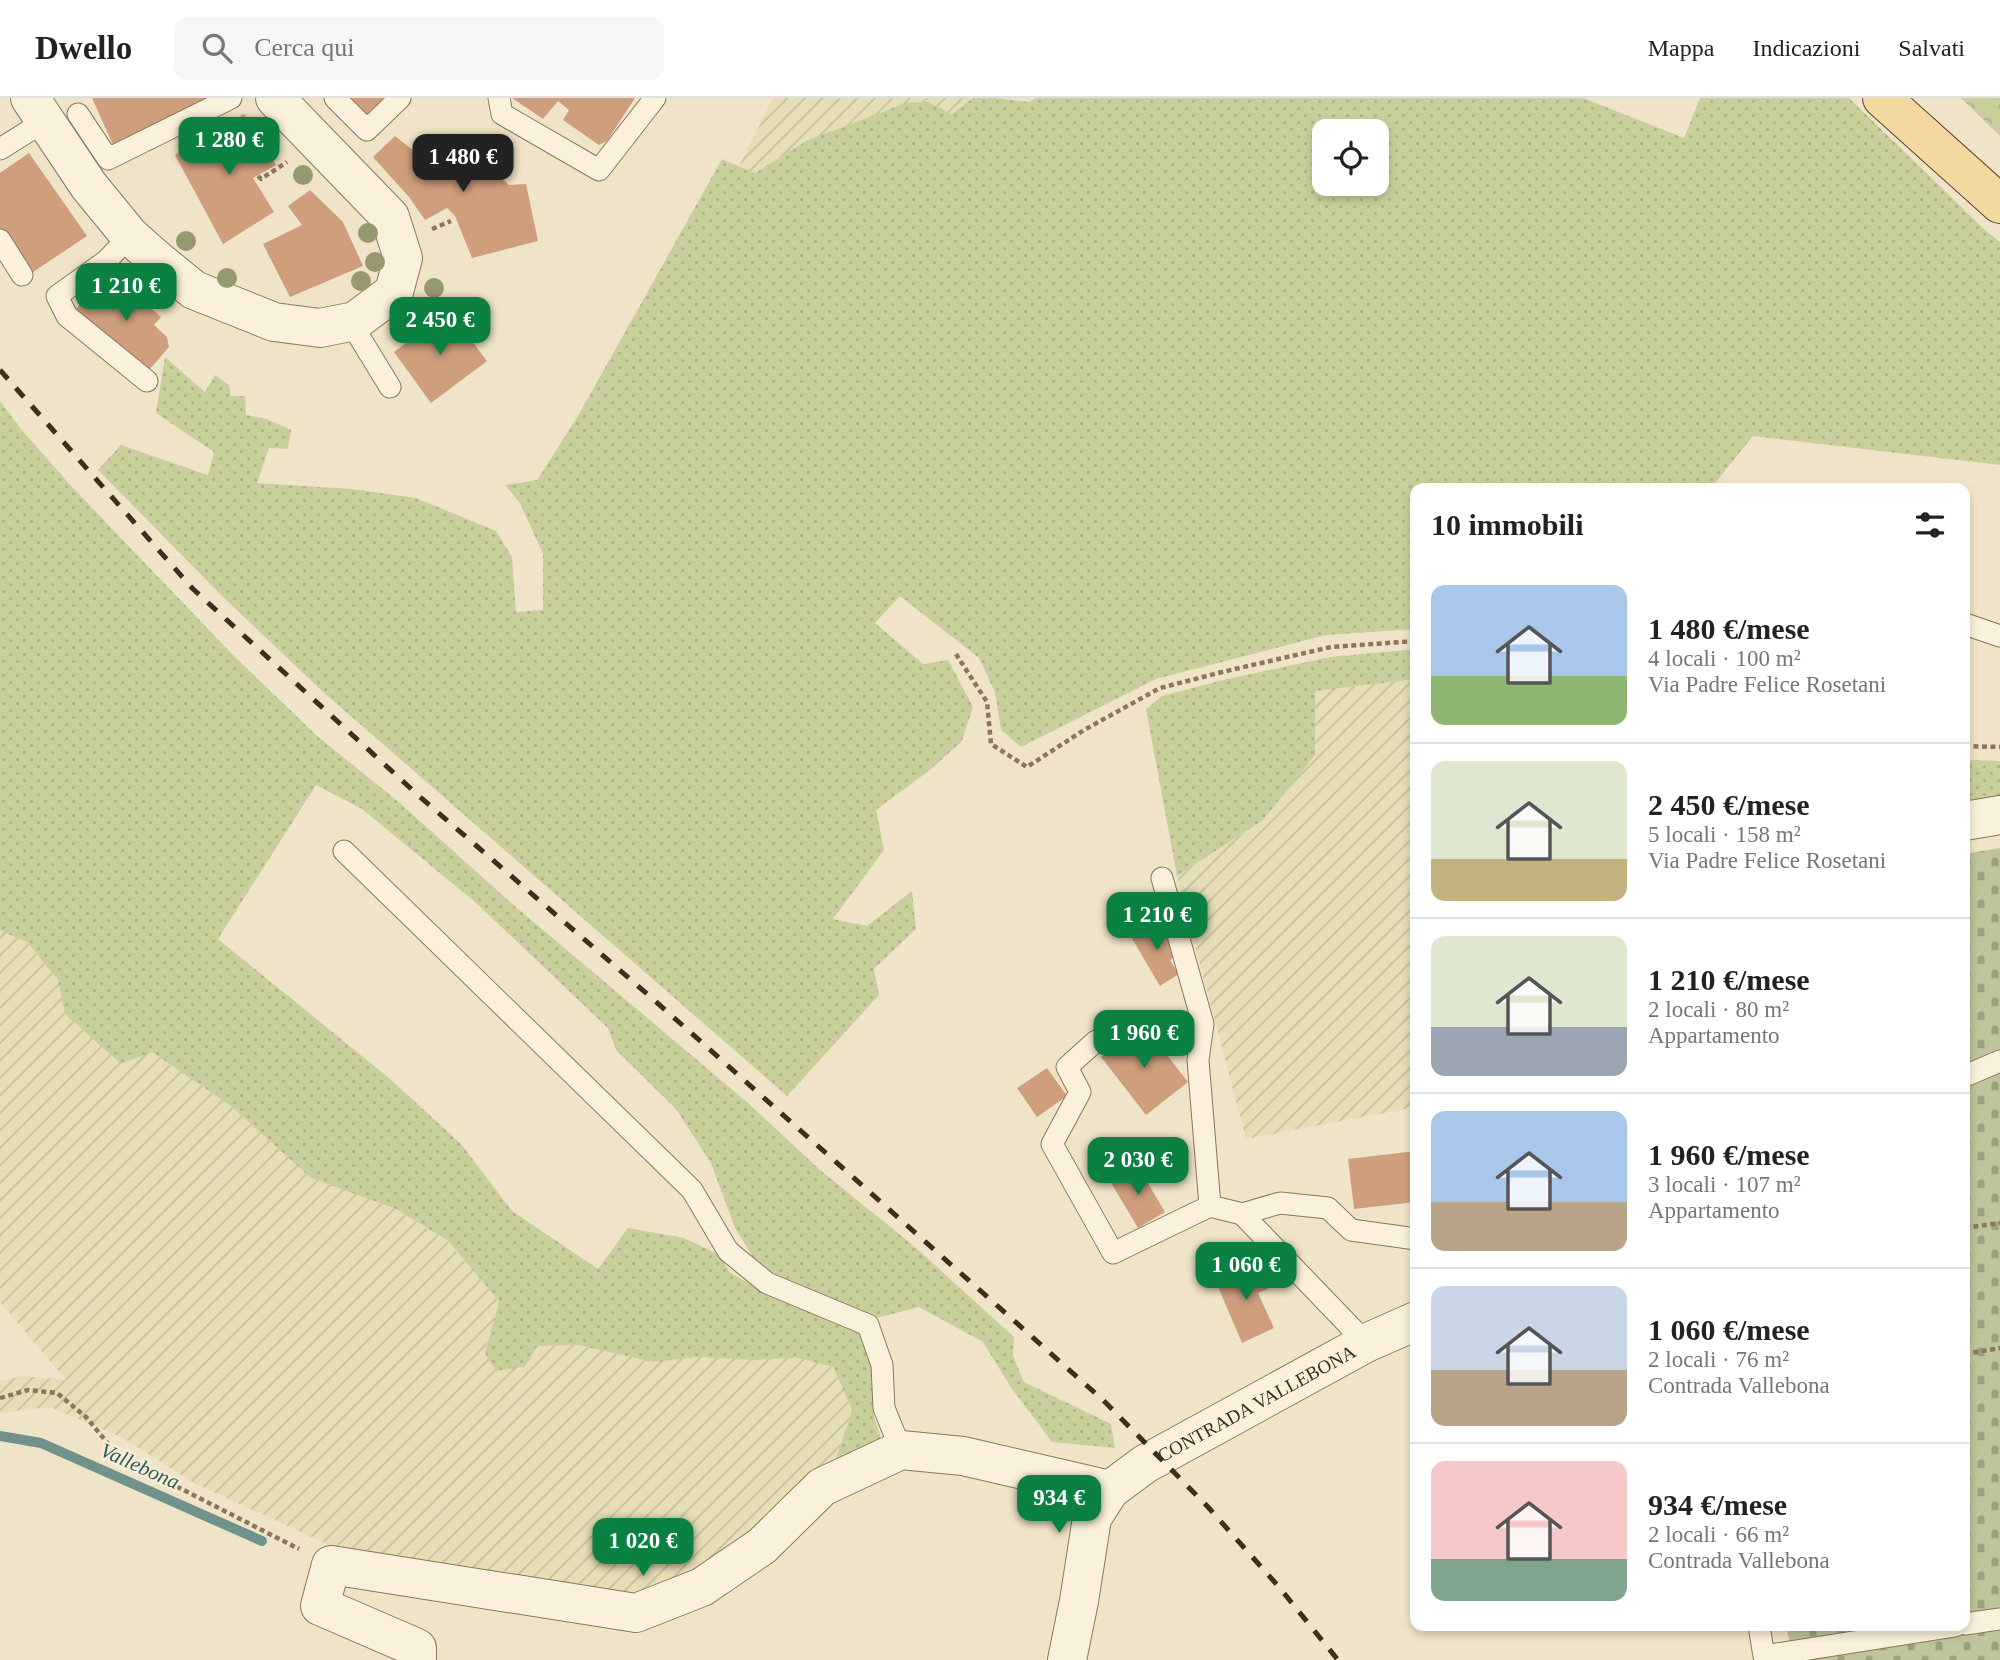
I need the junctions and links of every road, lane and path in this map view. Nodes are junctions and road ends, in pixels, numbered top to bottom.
1 (231, 98) edge
2 (275, 98) edge
3 (335, 98) edge
4 (400, 98) edge
5 (499, 98) edge
6 (655, 98) edge
7 (1882, 98) edge
8 (1916, 98) edge
9 (51, 111) edge
10 (0, 149) edge
11 (296, 155) dead end
12 (2000, 175) edge
13 (258, 176) dead end
14 (2000, 204) edge
15 (451, 221) dead end
16 (430, 230) dead end
17 (130, 236) junction
18 (0, 240) edge
19 (22, 275) dead end
20 (355, 321) junction
21 (147, 381) dead end
22 (390, 387) dead end
23 (1970, 626) edge
24 (2000, 636) edge
25 (1410, 641) edge
26 (956, 654) dead end
27 (1970, 746) edge
28 (2000, 747) edge
29 (2000, 815) edge
30 (1970, 820) edge
31 (344, 851) dead end
32 (1163, 878) dead end
33 (1096, 1041) dead end
34 (2000, 1061) edge
35 (1970, 1074) edge
36 (1210, 1206) junction
37 (1242, 1214) junction
38 (2000, 1223) edge
39 (1970, 1227) edge
40 (1410, 1238) edge
41 (1410, 1324) edge
42 (1366, 1343) junction
43 (2000, 1348) edge
44 (1970, 1353) edge
45 (0, 1398) edge
46 (901, 1450) junction
47 (1110, 1490) junction
48 (331, 1565) junction
49 (2000, 1619) edge
50 (1970, 1623) edge
51 (1760, 1631) edge
52 (1923, 1631) edge
53 (417, 1660) edge
54 (1067, 1660) edge

1 - 9 lane
2 - 20 street
3 - 4 lane
5 - 6 lane
7 - 14 main road
8 - 12 main road
9 - 10 lane
9 - 17 street
11 - 13 path
15 - 16 path
17 - 20 street
17 - 21 lane
18 - 19 lane
20 - 22 lane
23 - 24 lane
25 - 26 path
27 - 28 path
29 - 30 street
31 - 46 lane
32 - 36 lane
33 - 36 lane
34 - 35 lane
36 - 37 lane
37 - 40 lane
37 - 42 lane
38 - 39 path
41 - 42 street, CONTRADA VALLEBONA
42 - 47 street, CONTRADA VALLEBONA
43 - 44 path
45 - 48 path
46 - 47 street
46 - 48 street
47 - 54 street, CONTRADA VALLEBONA
48 - 53 street
49 - 50 lane
51 - 52 lane

